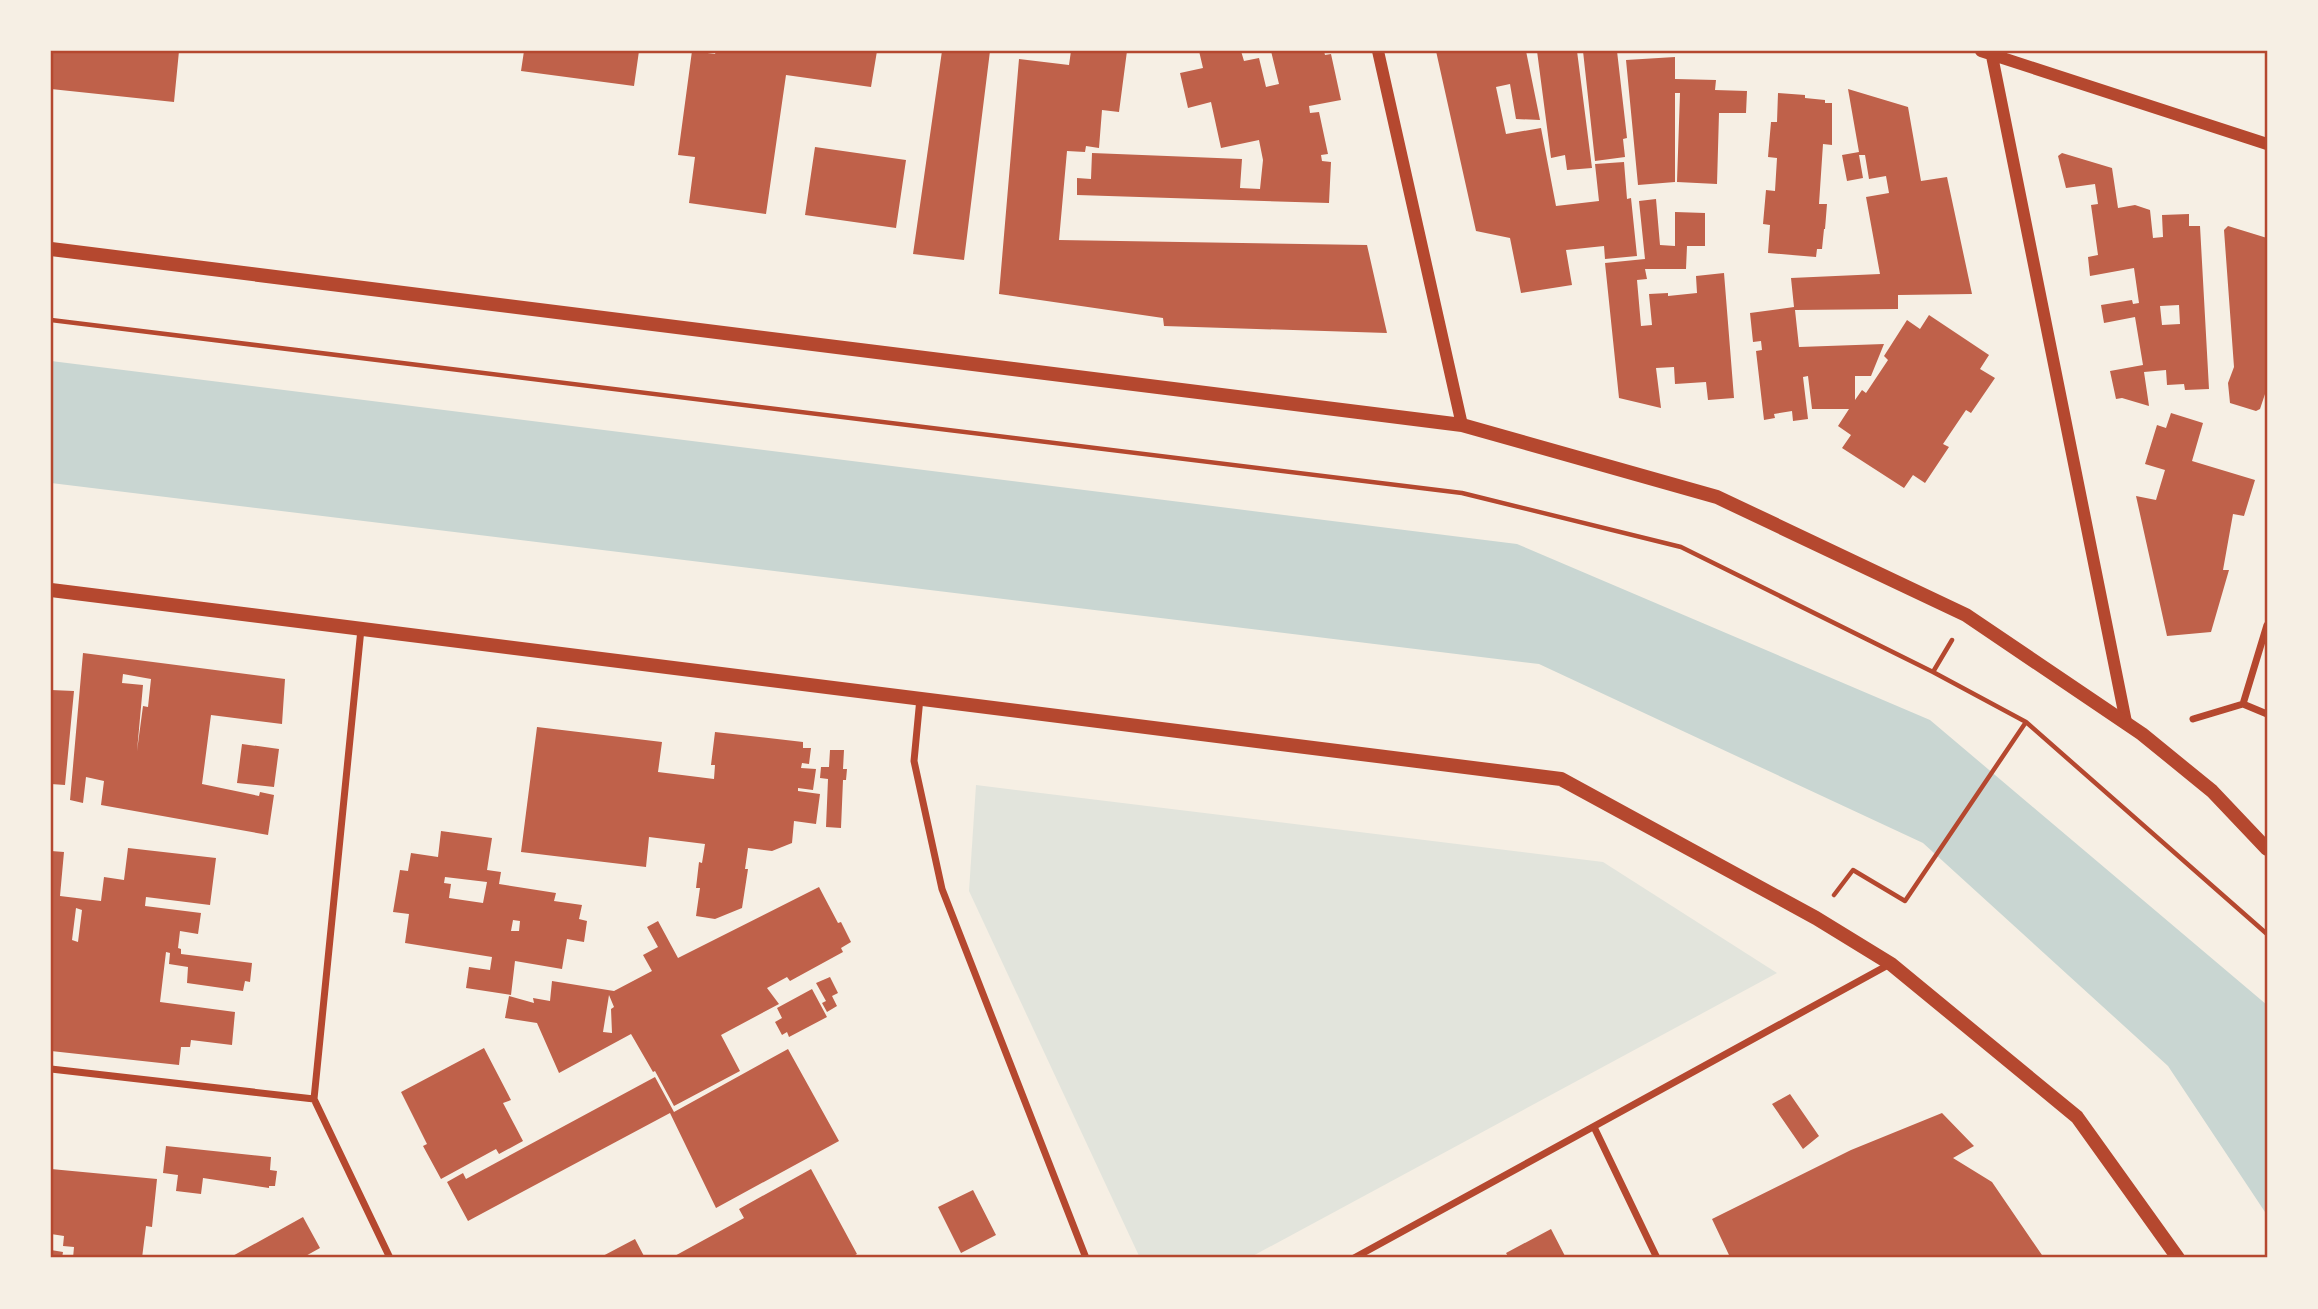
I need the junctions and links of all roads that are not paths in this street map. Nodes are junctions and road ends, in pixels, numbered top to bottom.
1 (1378, 51) edge
2 (1988, 52) edge
3 (2267, 144) edge
4 (51, 249) edge
5 (1462, 425) junction
6 (51, 590) edge
7 (2267, 625) edge
8 (361, 628) junction
9 (920, 698) junction
10 (2243, 704) junction
11 (2267, 714) edge
12 (2193, 719) dead end
13 (2126, 722) junction
14 (2267, 849) edge
15 (1891, 964) junction
16 (51, 1069) edge
17 (314, 1099) junction
18 (1594, 1128) junction
19 (390, 1258) edge
20 (1086, 1258) edge
21 (1354, 1258) edge
22 (1657, 1258) edge
23 (2178, 1258) edge

1 - 5 street
2 - 3 street
2 - 13 street
4 - 5 main road
5 - 13 main road
6 - 8 main road
7 - 10 street
8 - 9 main road
8 - 17 street
9 - 15 main road
9 - 20 street
10 - 11 street
10 - 12 street
13 - 14 main road
15 - 18 street
15 - 23 main road
16 - 17 street
17 - 19 street
18 - 21 street
18 - 22 street

